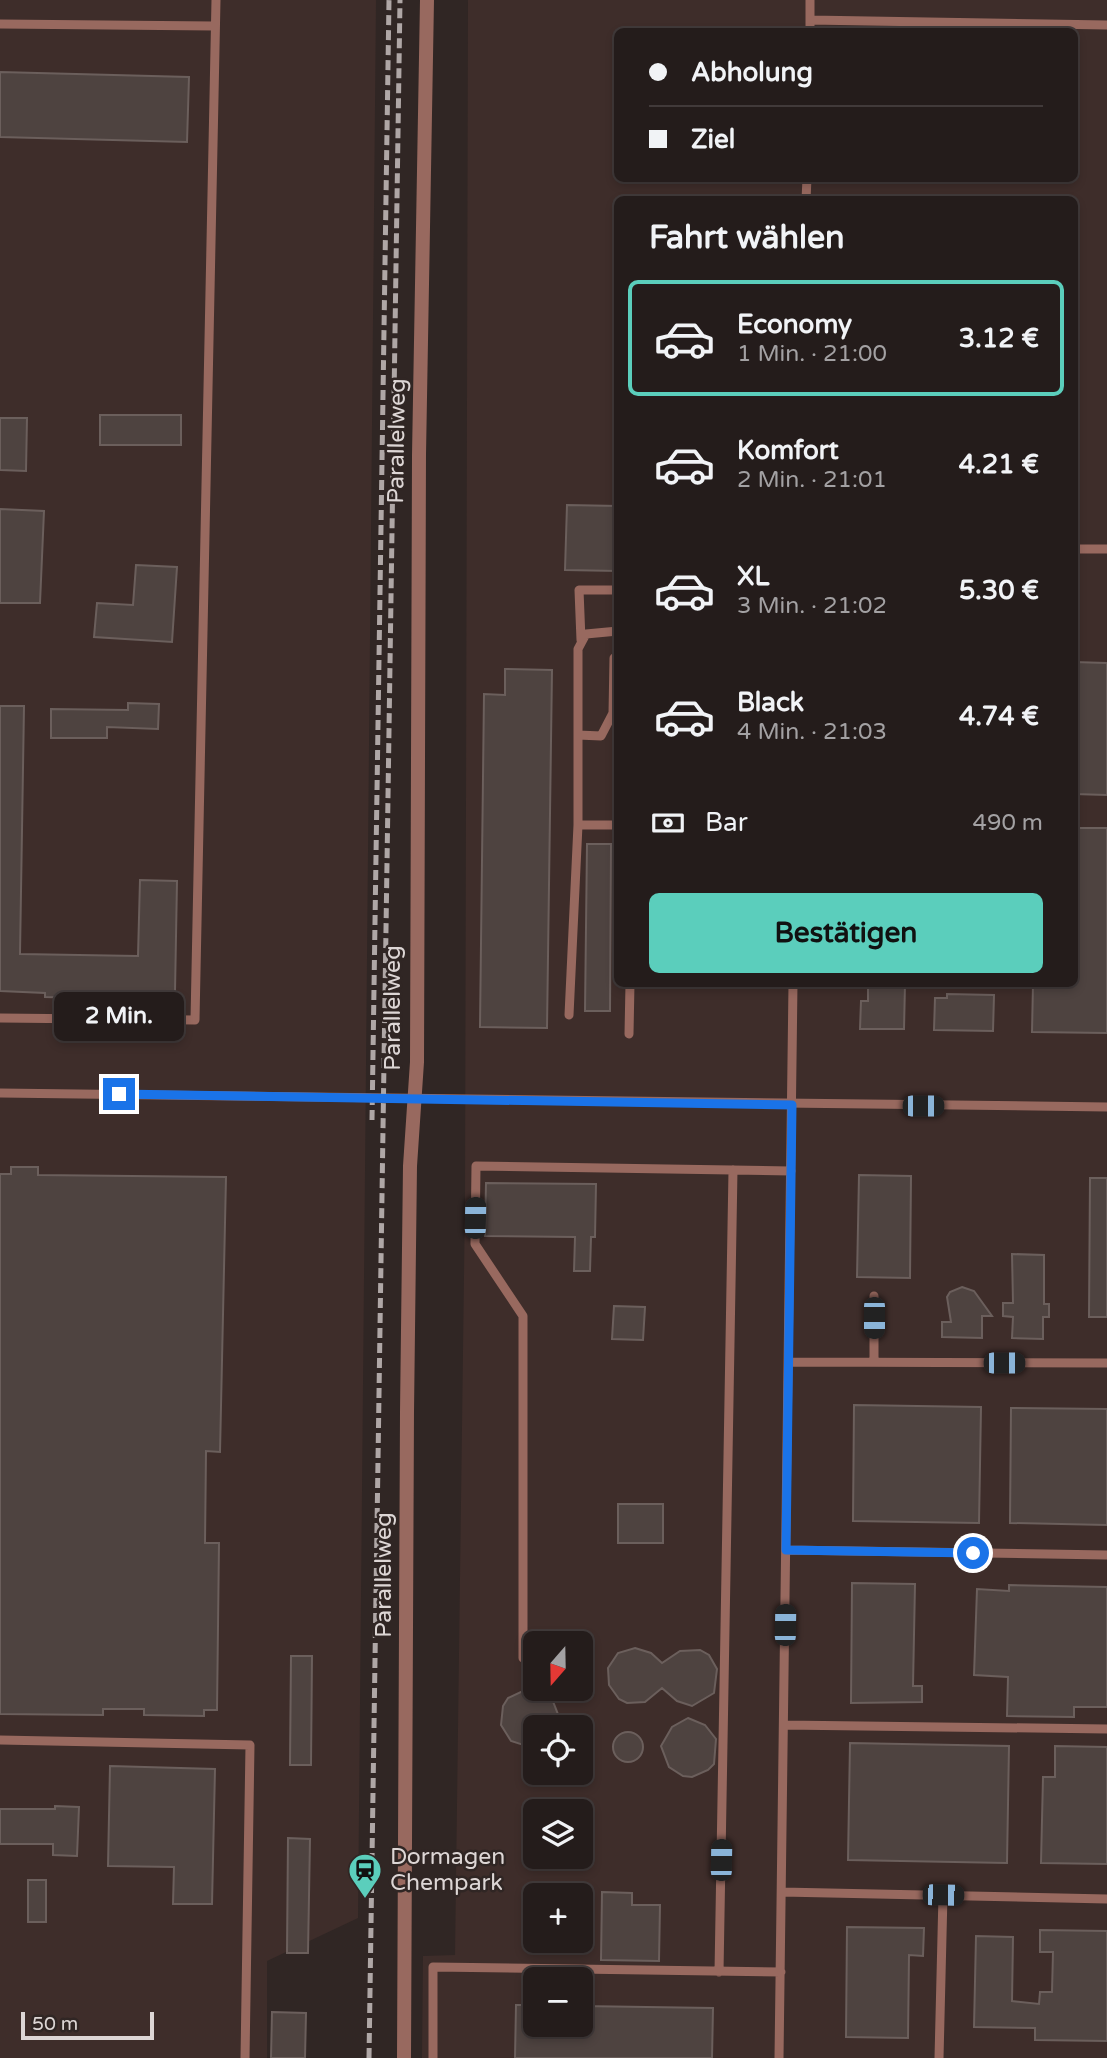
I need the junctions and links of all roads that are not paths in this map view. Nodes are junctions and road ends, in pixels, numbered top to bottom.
1 (216, 0) edge
2 (427, 0) edge
3 (810, 0) edge
4 (810, 20) junction
5 (0, 24) edge
6 (1107, 25) edge
7 (214, 26) junction
8 (810, 28) edge
9 (1078, 549) edge
10 (1107, 549) edge
11 (614, 590) edge
12 (614, 631) edge
13 (581, 640) junction
14 (614, 658) dead end
15 (578, 735) junction
16 (578, 825) junction
17 (614, 825) edge
18 (630, 987) edge
19 (793, 987) edge
20 (569, 1015) dead end
21 (0, 1018) edge
22 (629, 1034) dead end
23 (0, 1093) edge
24 (792, 1105) junction
25 (1107, 1107) edge
26 (733, 1170) junction
27 (791, 1171) junction
28 (874, 1296) dead end
29 (789, 1362) junction
30 (874, 1362) junction
31 (1107, 1363) edge
32 (786, 1550) junction
33 (1107, 1555) edge
34 (523, 1631) edge
35 (783, 1725) junction
36 (1107, 1729) edge
37 (0, 1740) edge
38 (782, 1892) junction
39 (943, 1895) junction
40 (1107, 1899) edge
41 (719, 1972) junction
42 (781, 1972) junction
43 (245, 2058) edge
44 (404, 2058) edge
45 (433, 2058) edge
46 (779, 2058) edge
47 (939, 2058) edge

1 - 7 lane
2 - 44 street, Parallelweg
3 - 4 lane
4 - 6 lane
4 - 8 lane
5 - 7 lane
7 - 21 lane
9 - 10 lane
11 - 13 lane
12 - 13 lane
13 - 15 lane
14 - 15 lane
15 - 16 lane
16 - 17 lane
16 - 20 lane
18 - 22 lane
19 - 24 lane
23 - 24 lane
24 - 25 lane
24 - 27 lane
26 - 27 lane
26 - 34 lane
26 - 41 lane
27 - 29 lane
28 - 30 lane
29 - 30 lane
29 - 32 lane
30 - 31 lane
32 - 33 lane
32 - 35 lane
35 - 36 lane
35 - 38 lane
37 - 43 lane
38 - 39 lane
38 - 42 lane
39 - 40 lane
39 - 47 lane
41 - 42 lane
41 - 45 lane
42 - 46 lane

